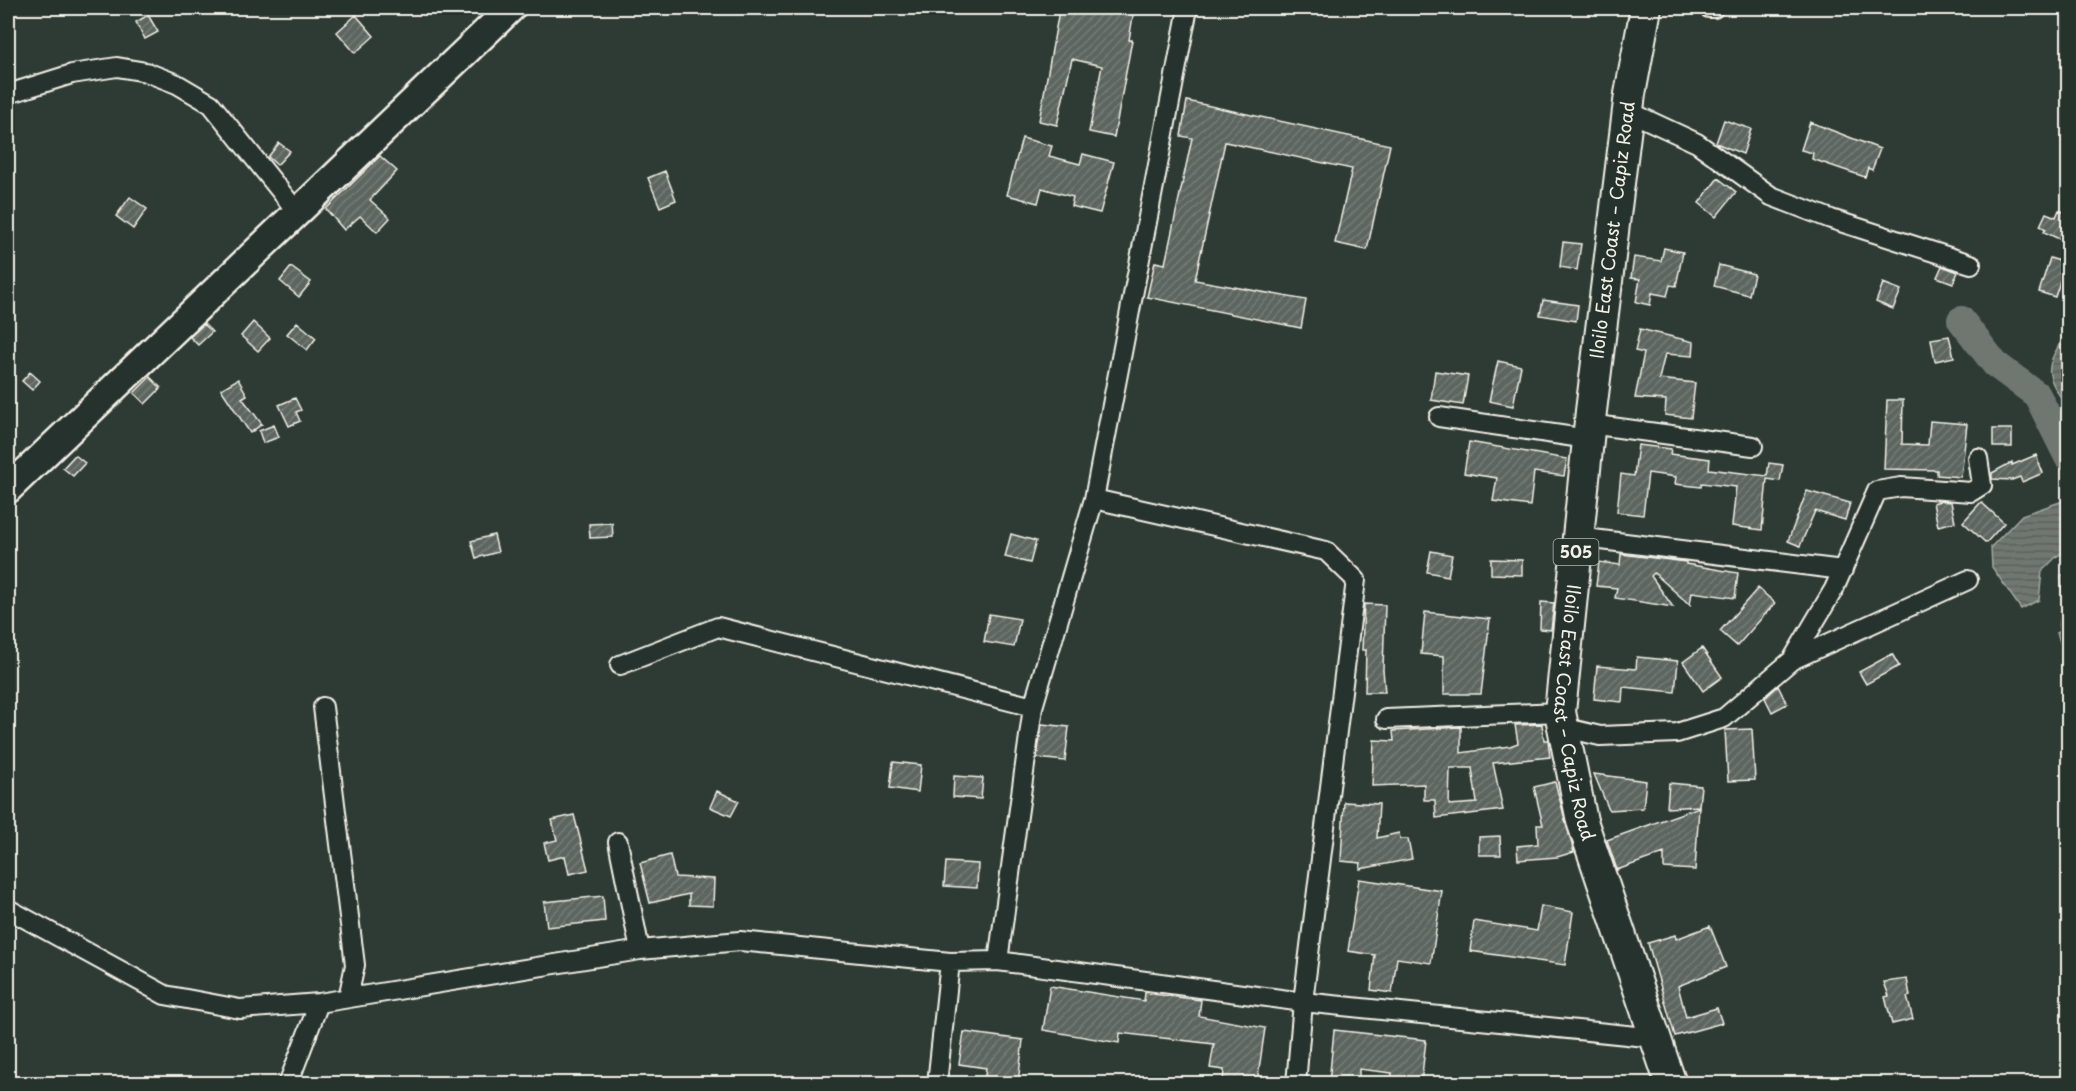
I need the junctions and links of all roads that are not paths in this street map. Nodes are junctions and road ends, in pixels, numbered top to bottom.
1 (511, 8) edge
2 (1188, 8) edge
3 (1646, 8) edge
4 (1709, 8) edge
5 (1714, 8) edge
6 (8, 94) edge
7 (1628, 111) junction
8 (298, 213) junction
9 (1971, 264) dead end
10 (1439, 417) dead end
11 (1589, 431) junction
12 (1753, 446) dead end
13 (1978, 458) dead end
14 (8, 489) edge
15 (1094, 499) junction
16 (1577, 537) junction
17 (1843, 570) junction
18 (1968, 580) dead end
19 (1792, 660) junction
20 (620, 665) dead end
21 (323, 707) dead end
22 (1033, 707) junction
23 (1386, 719) dead end
24 (1561, 719) junction
25 (618, 842) dead end
26 (8, 909) edge
27 (640, 951) junction
28 (998, 960) junction
29 (950, 962) junction
30 (348, 998) junction
31 (1303, 1002) junction
32 (319, 1003) junction
33 (1656, 1038) junction
34 (288, 1083) edge
35 (936, 1083) edge
36 (1296, 1083) edge
37 (1671, 1083) edge

1 - 8 main road
2 - 15 street
3 - 7 main road, Iloilo East Coast – Capiz Road / 505
4 - 5 street
6 - 8 street
7 - 9 street
7 - 11 main road, Iloilo East Coast – Capiz Road / 505
8 - 14 main road
10 - 11 street
11 - 12 street
11 - 16 main road, Iloilo East Coast – Capiz Road / 505
13 - 17 street
15 - 22 street
15 - 31 street
16 - 17 street
16 - 24 main road, Iloilo East Coast – Capiz Road / 505
17 - 19 street
18 - 19 street
19 - 24 street
20 - 22 street
21 - 30 street
22 - 28 street
23 - 24 street
24 - 33 main road, Iloilo East Coast – Capiz Road / 505
25 - 27 street
26 - 32 street
27 - 29 street
27 - 30 street
28 - 29 street
28 - 31 street
29 - 35 street
30 - 32 street
31 - 33 street
31 - 36 street
32 - 34 street
33 - 37 main road, Iloilo East Coast – Capiz Road / 505

